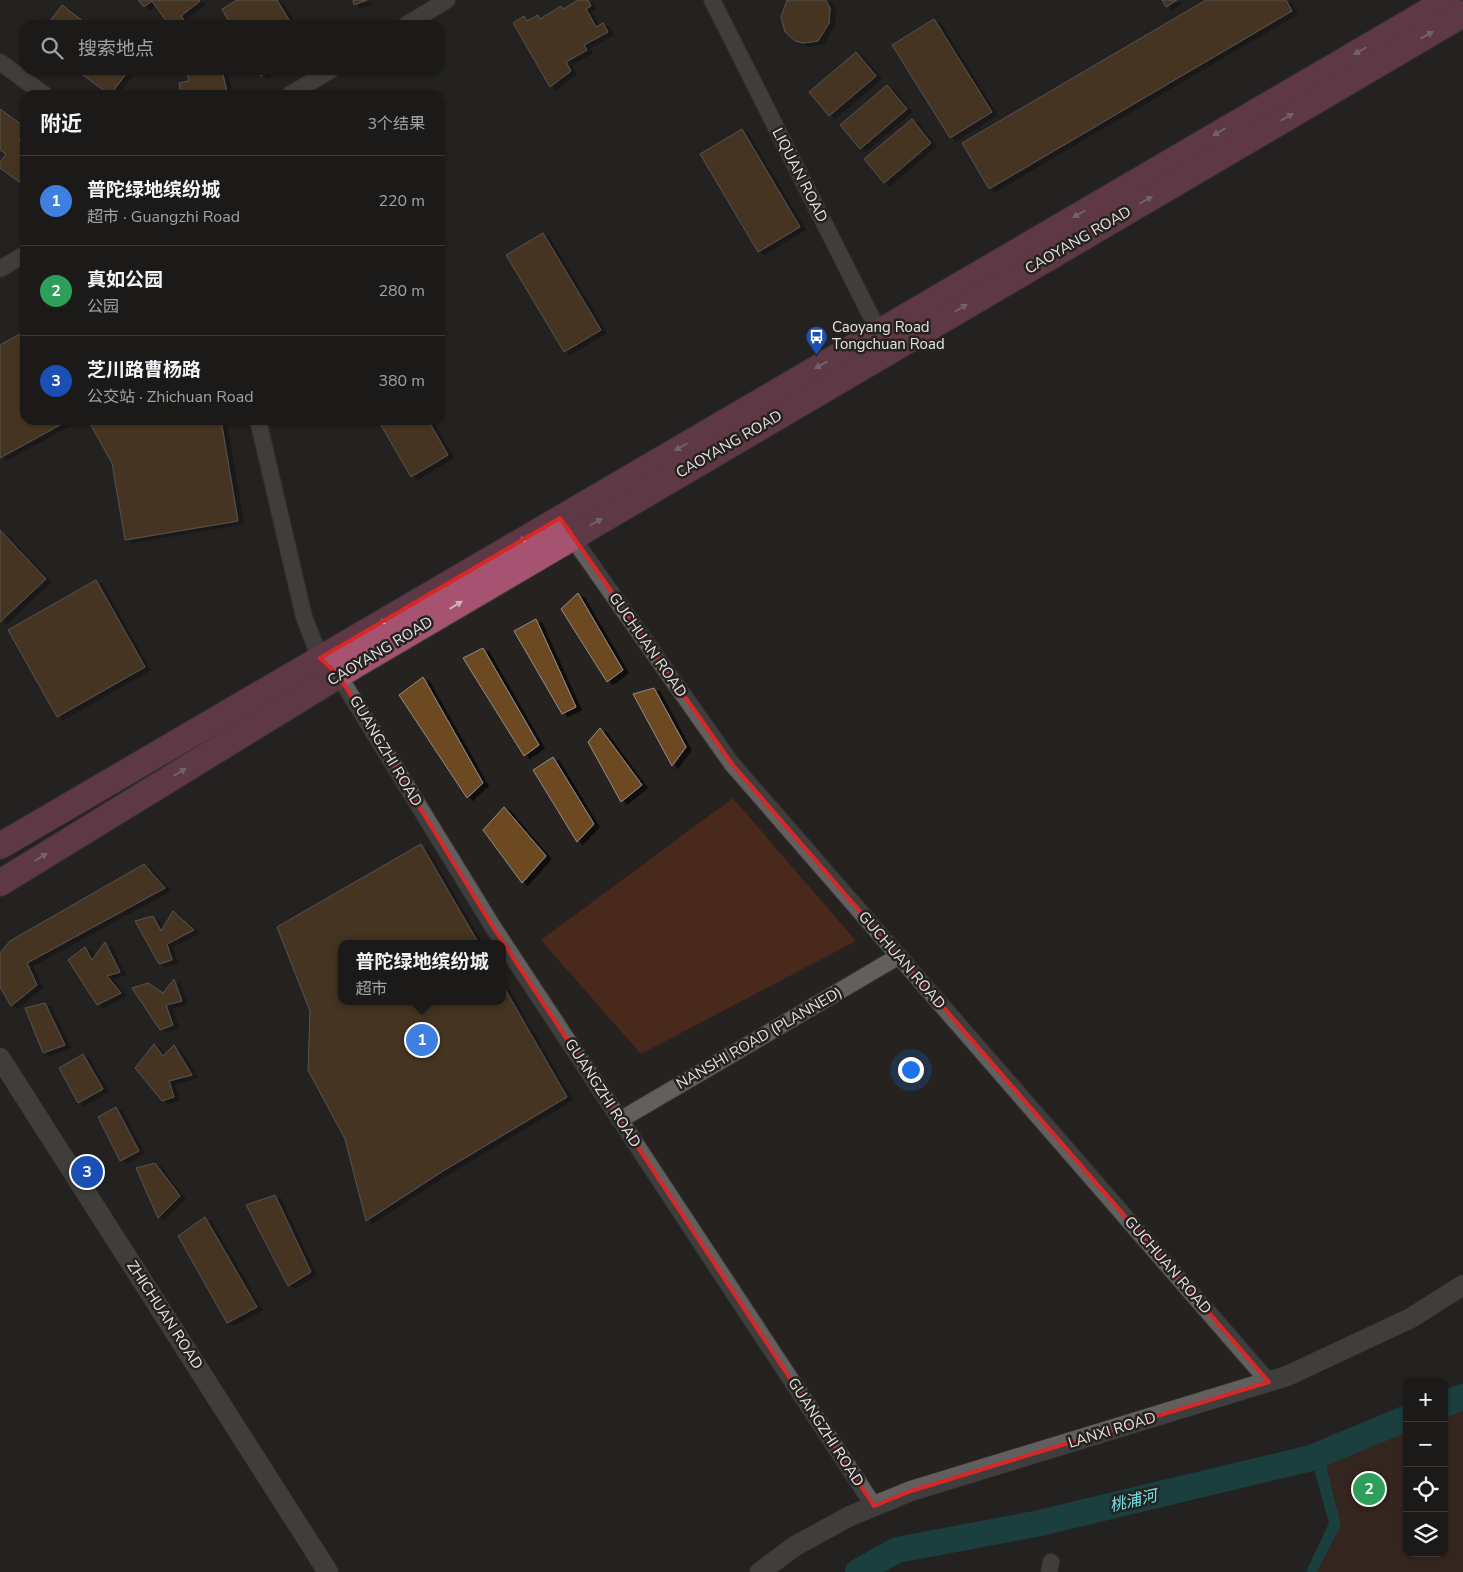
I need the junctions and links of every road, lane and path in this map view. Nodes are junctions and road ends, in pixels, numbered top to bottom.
1 (447, 0) edge
2 (712, 0) edge
3 (1448, 0) edge
4 (1463, 14) edge
5 (414, 20) edge
6 (0, 62) edge
7 (323, 75) edge
8 (37, 90) edge
9 (297, 90) edge
10 (20, 257) edge
11 (0, 269) edge
12 (884, 341) junction
13 (259, 425) edge
14 (566, 527) junction
15 (320, 658) junction
16 (340, 676) junction
17 (0, 846) edge
18 (0, 883) edge
19 (502, 940) edge
20 (506, 947) edge
21 (899, 956) junction
22 (0, 1058) edge
23 (620, 1120) junction
24 (1463, 1285) edge
25 (1269, 1382) junction
26 (874, 1506) junction
27 (328, 1572) edge
28 (760, 1572) edge

1 - 5 street
2 - 12 street, LIQUAN ROAD
3 -> 12 main road, CAOYANG ROAD
12 -> 4 main road, CAOYANG ROAD
6 - 8 street
7 - 9 street
10 - 11 street
12 - 14 main road, CAOYANG ROAD
13 - 15 street
14 -> 15 main road, CAOYANG ROAD
16 -> 14 main road, CAOYANG ROAD
14 - 21 street, GUCHUAN ROAD
15 - 16 street
15 - 17 main road, CAOYANG ROAD
18 -> 16 main road, CAOYANG ROAD
16 - 19 street, GUANGZHI ROAD
20 - 23 street, GUANGZHI ROAD
21 - 23 street, NANSHI ROAD (PLANNED)
21 - 25 street, GUCHUAN ROAD
22 - 27 street, ZHICHUAN ROAD
23 - 26 street, GUANGZHI ROAD
24 - 25 street, LANXI ROAD
25 - 26 street, LANXI ROAD
26 - 28 street, LANXI ROAD

